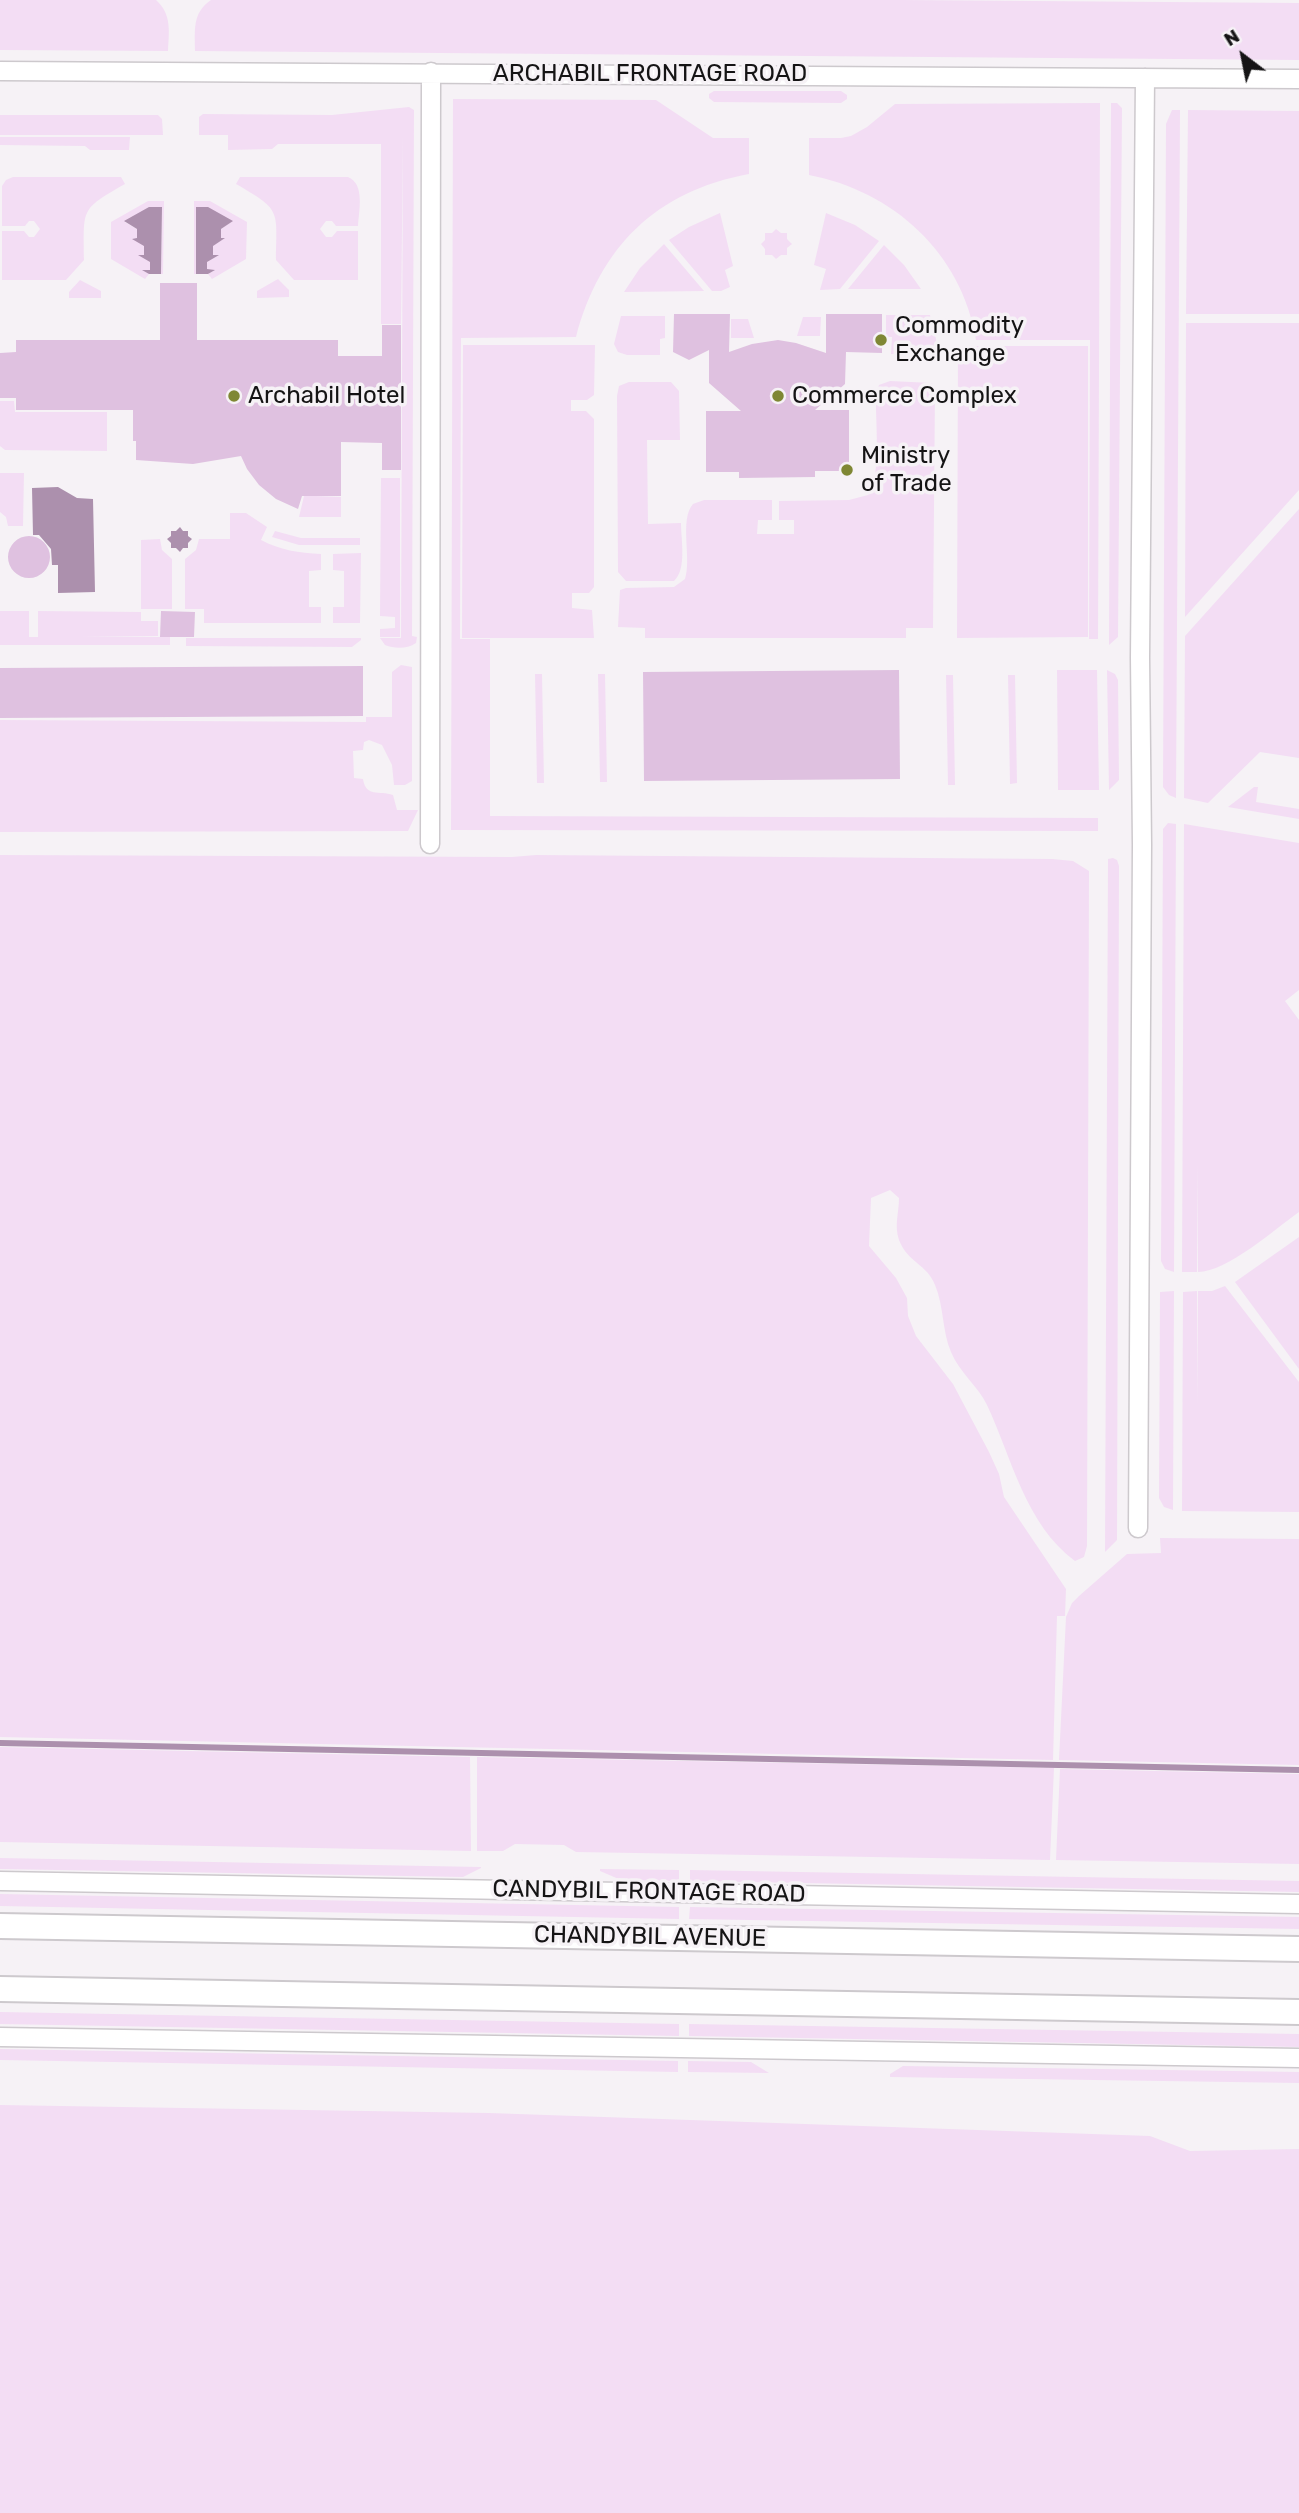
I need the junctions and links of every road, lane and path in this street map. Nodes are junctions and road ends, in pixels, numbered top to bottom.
1 (0, 71) edge
2 (431, 72) junction
3 (1144, 78) junction
4 (1299, 79) edge
5 (430, 844) dead end
6 (1138, 1528) dead end
7 (0, 1881) edge
8 (1299, 1904) edge
9 (0, 1926) edge
10 (1299, 1949) edge
11 (0, 1989) edge
12 (1299, 2012) edge
13 (0, 2037) edge
14 (1299, 2058) edge

1 - 2 street, ARCHABIL FRONTAGE ROAD
2 - 3 street, ARCHABIL FRONTAGE ROAD
2 - 5 street
3 - 4 street, ARCHABIL FRONTAGE ROAD
3 - 6 street
7 - 8 street, CANDYBIL FRONTAGE ROAD
9 - 10 main road, CHANDYBIL AVENUE
11 - 12 main road
13 - 14 street

